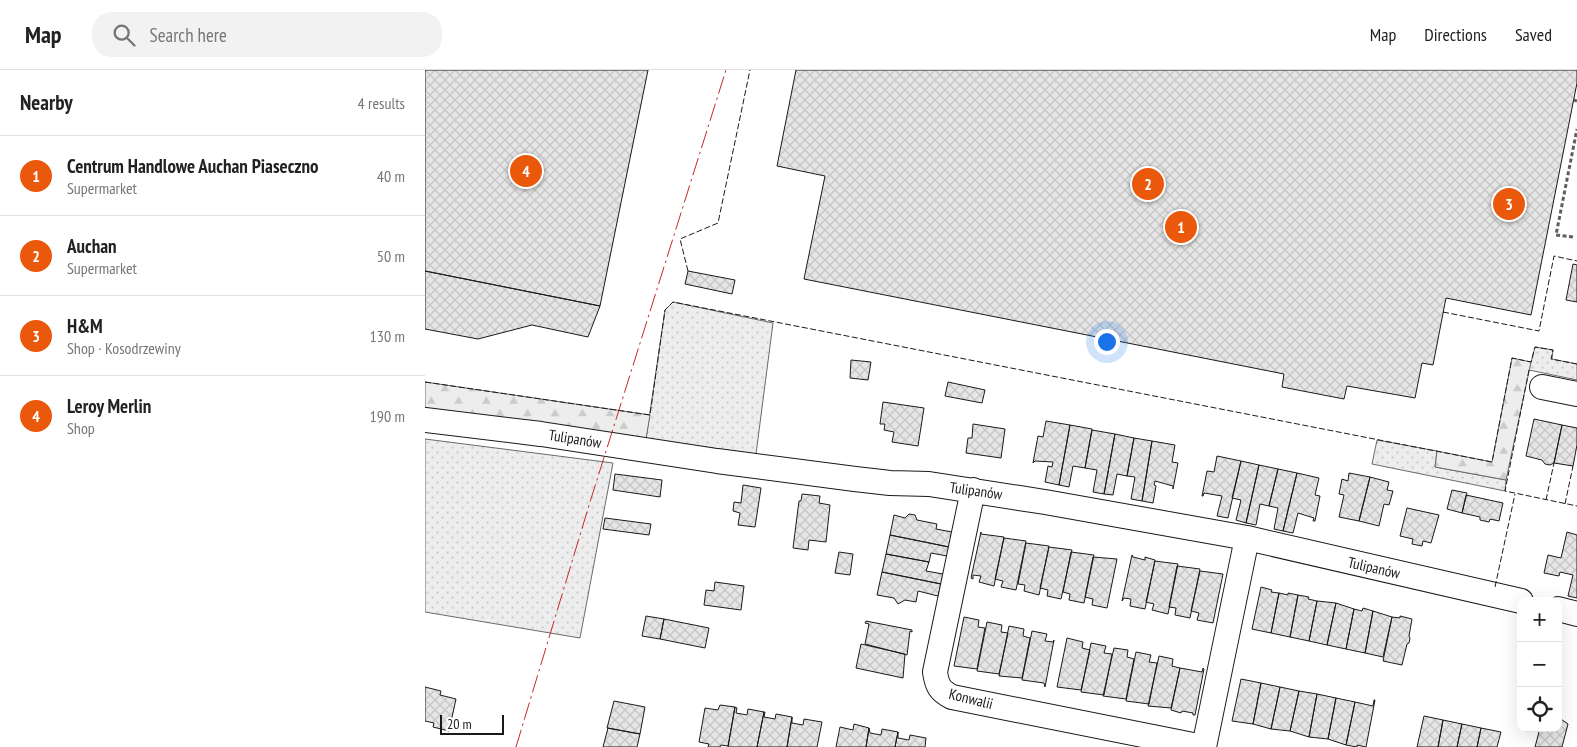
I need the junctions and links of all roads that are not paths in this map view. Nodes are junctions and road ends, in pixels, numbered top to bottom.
1 (1542, 387) dead end
2 (1577, 394) edge
3 (425, 420) edge
4 (973, 490) junction
5 (1247, 538) junction
6 (1517, 600) edge
7 (1562, 611) edge
8 (1577, 614) edge
9 (1204, 747) edge

1 - 2 street
3 - 4 street, Tulipanów
4 - 5 street, Tulipanów
4 - 9 street, Konwalii
5 - 6 street, Tulipanów
5 - 9 street
7 - 8 street

